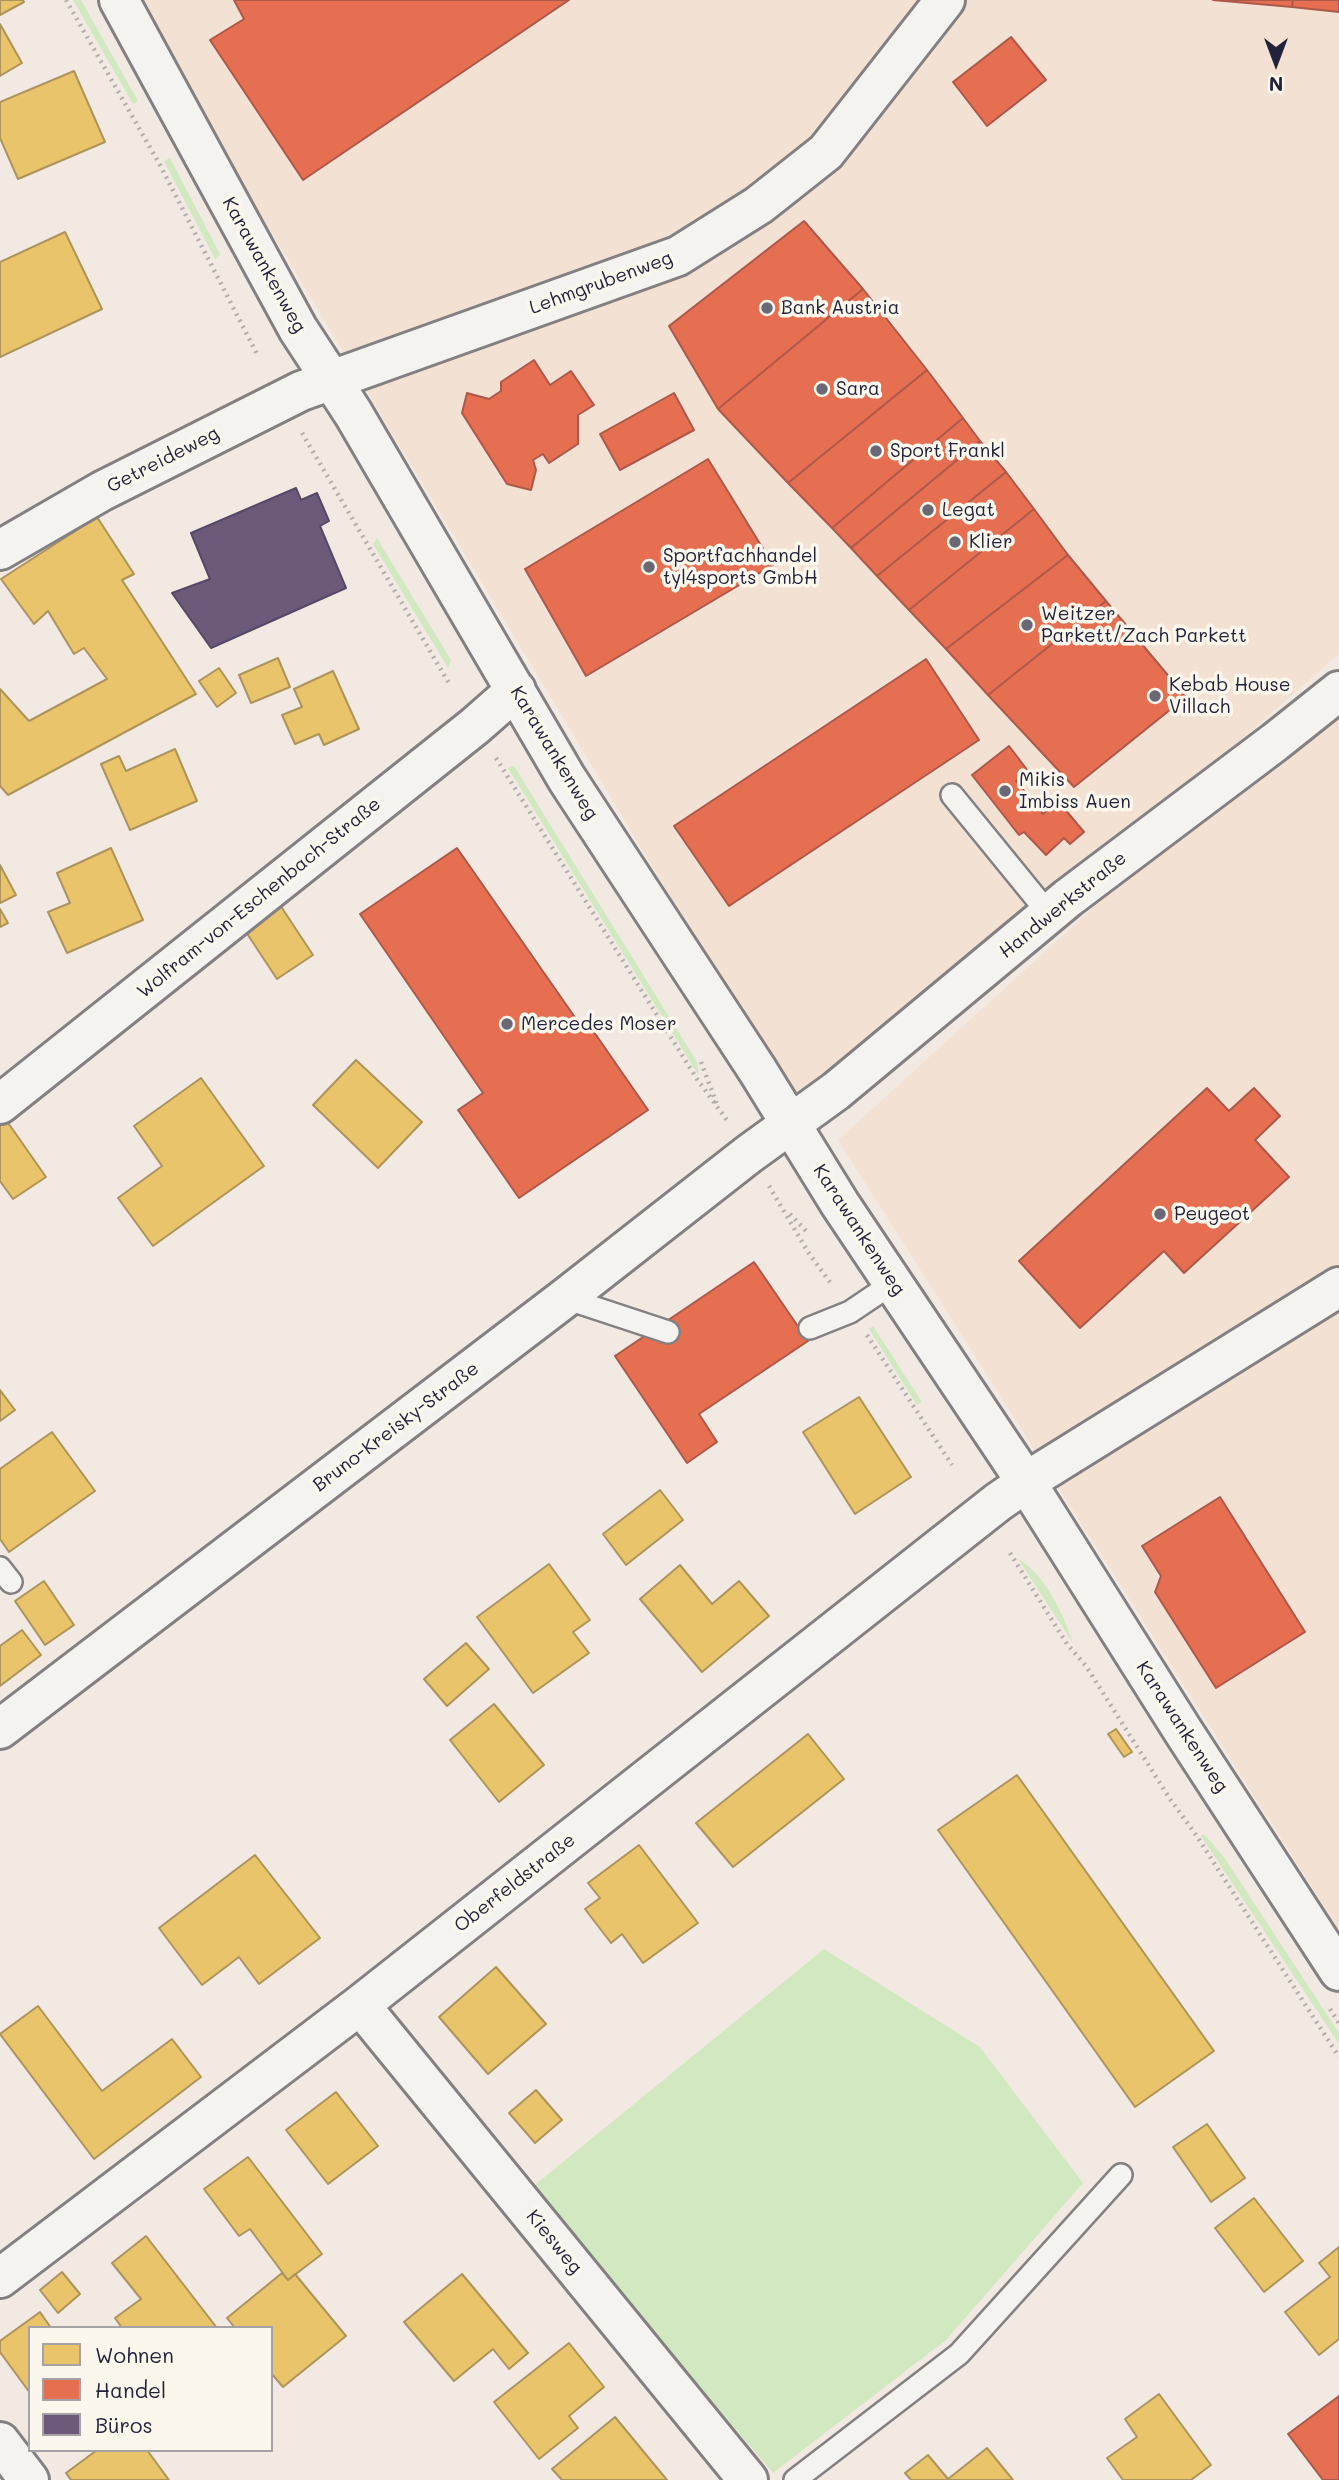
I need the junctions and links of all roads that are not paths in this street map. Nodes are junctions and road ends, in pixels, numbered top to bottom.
1 (119, 0) edge
2 (944, 0) edge
3 (331, 380) junction
4 (0, 550) edge
5 (516, 690) junction
6 (1339, 691) edge
7 (952, 795) dead end
8 (1049, 914) junction
9 (0, 1104) edge
10 (790, 1124) junction
11 (893, 1283) junction
12 (1339, 1287) edge
13 (565, 1298) junction
14 (810, 1328) dead end
15 (668, 1332) dead end
16 (1026, 1482) junction
17 (0, 1729) edge
18 (1339, 1971) edge
19 (360, 2005) junction
20 (1121, 2175) dead end
21 (0, 2278) edge
22 (0, 2442) edge
23 (29, 2480) edge
24 (748, 2480) edge
25 (795, 2480) edge

1 - 3 street, Karawankenweg
2 - 3 street, Lehmgrubenweg
3 - 4 street, Getreideweg
3 - 5 street, Karawankenweg
5 - 9 street, Wolfram-von-Eschenbach-Straße
5 - 10 street, Karawankenweg
6 - 8 street, Handwerkstraße
7 - 8 lane
8 - 10 street, Handwerkstraße
10 - 11 street, Karawankenweg
10 - 13 street, Bruno-Kreisky-Straße
11 - 14 lane
11 - 16 street, Karawankenweg
12 - 16 street
13 - 15 lane
13 - 17 street, Bruno-Kreisky-Straße
16 - 18 street, Karawankenweg
16 - 19 street, Oberfeldstraße
19 - 21 street, Oberfeldstraße
19 - 24 street, Kiesweg
20 - 25 lane
22 - 23 street

